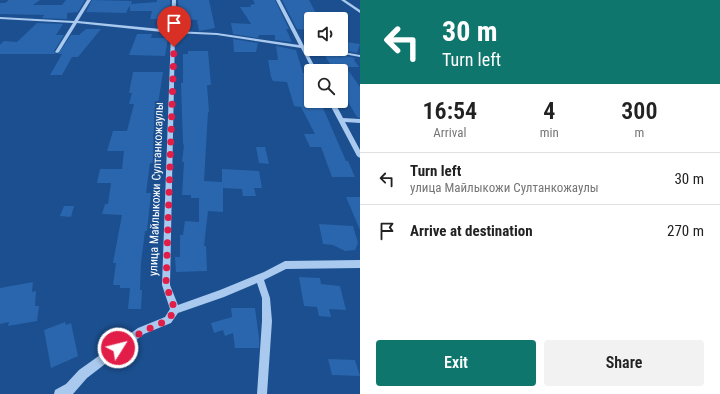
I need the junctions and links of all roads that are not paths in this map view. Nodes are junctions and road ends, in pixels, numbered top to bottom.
1 (89, 0) edge
2 (174, 0) edge
3 (278, 0) edge
4 (343, 0) edge
5 (360, 12) edge
6 (0, 18) edge
7 (74, 22) junction
8 (174, 32) junction
9 (302, 47) junction
10 (58, 52) dead end
11 (348, 54) edge
12 (360, 56) edge
13 (311, 64) edge
14 (335, 108) edge
15 (341, 120) junction
16 (360, 121) edge
17 (360, 156) edge
18 (360, 264) edge
19 (260, 278) junction
20 (175, 310) junction
21 (69, 391) edge
22 (59, 394) edge
23 (262, 394) edge

1 - 7 street
2 - 8 street, улица Майлыкожи Султанкожаулы
3 - 9 street
4 - 5 street
6 - 7 street
7 - 8 street
7 - 10 street
8 - 9 street
8 - 20 street, улица Майлыкожи Султанкожаулы
9 - 13 street
11 - 12 street
14 - 15 street
15 - 16 street
15 - 17 street
18 - 19 street
19 - 20 street
19 - 23 street
20 - 21 street
21 - 22 street

